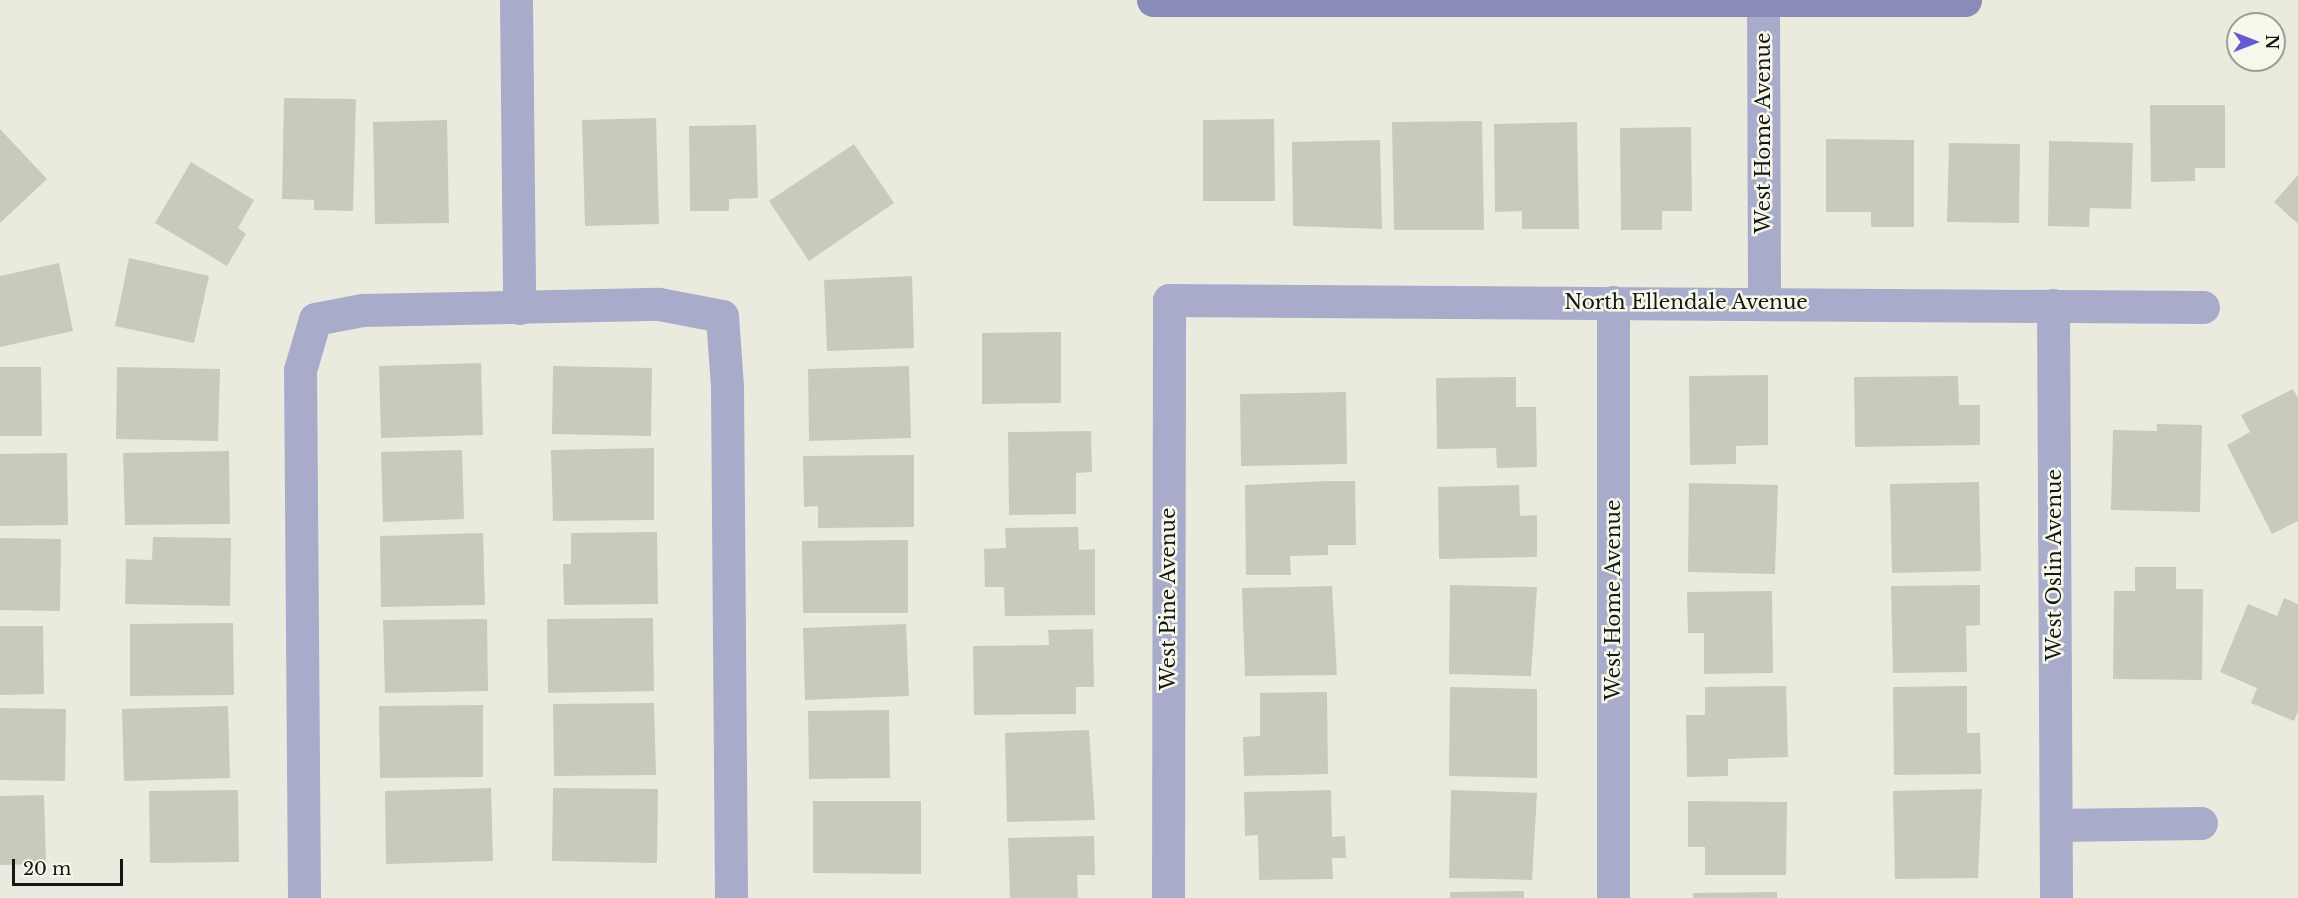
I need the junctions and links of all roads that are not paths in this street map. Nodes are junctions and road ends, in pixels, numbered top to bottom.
1 (516, 0) edge
2 (1154, 0) edge
3 (1965, 0) edge
4 (1764, 1) edge
5 (1169, 300) joint
6 (1613, 302) junction
7 (1764, 302) junction
8 (2053, 305) junction
9 (2203, 307) dead end
10 (519, 308) junction
11 (2201, 823) dead end
12 (2056, 825) junction
13 (304, 898) edge
14 (731, 898) edge
15 (1168, 898) edge
16 (1612, 898) edge
17 (2056, 898) edge

1 - 10 street
2 - 4 main road
3 - 4 main road
4 - 7 street, West Home Avenue
5 - 6 street, North Ellendale Avenue
5 - 15 street, West Pine Avenue
6 - 7 street, North Ellendale Avenue
6 - 16 street, West Home Avenue
7 - 8 street, North Ellendale Avenue
8 - 9 street, North Ellendale Avenue
8 - 12 street, West Oslin Avenue
10 - 13 street
10 - 14 street
11 - 12 street
12 - 17 street, West Oslin Avenue

